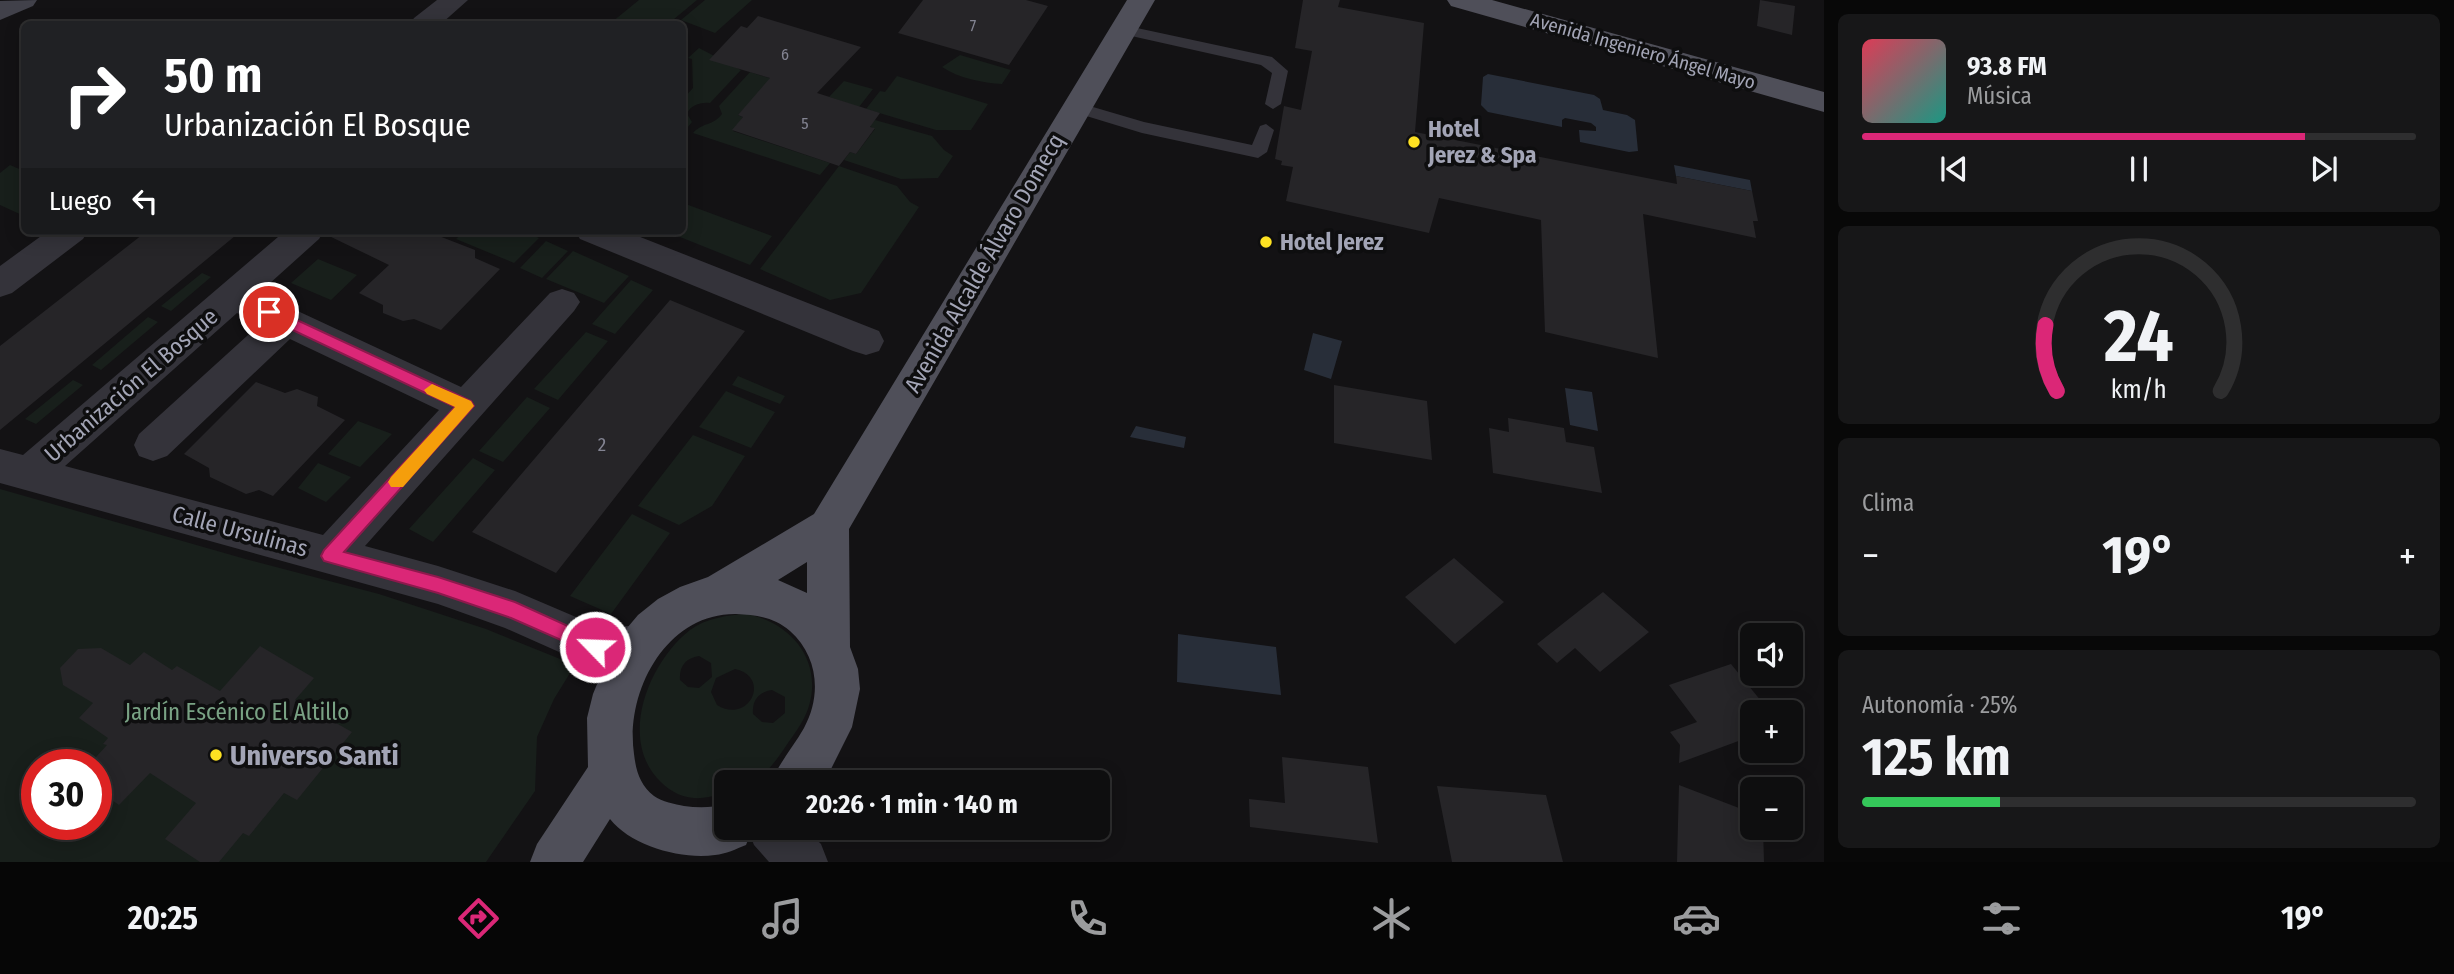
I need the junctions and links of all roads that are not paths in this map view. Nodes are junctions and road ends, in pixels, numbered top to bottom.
1 (23, 0) edge
2 (454, 0) edge
3 (1141, 0) edge
4 (1461, 0) edge
5 (1513, 0) edge
6 (0, 12) edge
7 (428, 21) edge
8 (1123, 30) junction
9 (1824, 87) edge
10 (1824, 102) edge
11 (1273, 104) dead end
12 (1076, 107) junction
13 (1266, 130) dead end
14 (66, 235) edge
15 (303, 235) edge
16 (602, 235) edge
17 (0, 284) edge
18 (234, 296) junction
19 (562, 302) dead end
20 (286, 321) junction
21 (866, 341) dead end
22 (466, 406) junction
23 (153, 445) dead end
24 (14, 470) edge
25 (828, 527) junction
26 (330, 556) junction
27 (714, 597) junction
28 (829, 645) junction
29 (637, 647) junction
30 (804, 770) edge
31 (613, 771) junction
32 (697, 840) edge
33 (782, 840) edge
34 (555, 862) edge
35 (803, 862) edge

1 - 6 street
2 - 7 street
3 - 8 main road, Avenida Alcalde Álvaro Domecq
4 - 10 main road, Avenida Ingeniero Ángel Mayo
5 - 9 main road, Avenida Ingeniero Ángel Mayo
8 - 11 lane
8 - 12 main road, Avenida Alcalde Álvaro Domecq
12 - 13 lane
12 - 25 main road, Avenida Alcalde Álvaro Domecq
14 - 17 street
15 - 18 street, Urbanización El Bosque
16 - 21 street
18 - 20 street, Urbanización El Bosque
18 - 24 street, Urbanización El Bosque
19 - 22 street
20 - 22 street, Urbanización El Bosque
20 - 23 street
22 - 26 street
24 - 26 street, Calle Ursulinas
25 - 27 main road, Avenida Alcalde Álvaro Domecq
25 - 28 main road
26 - 29 street, Calle Ursulinas
27 - 28 main road
27 - 29 main road
28 - 30 main road
29 - 31 main road
31 - 32 main road
31 - 34 main road
33 - 35 street

